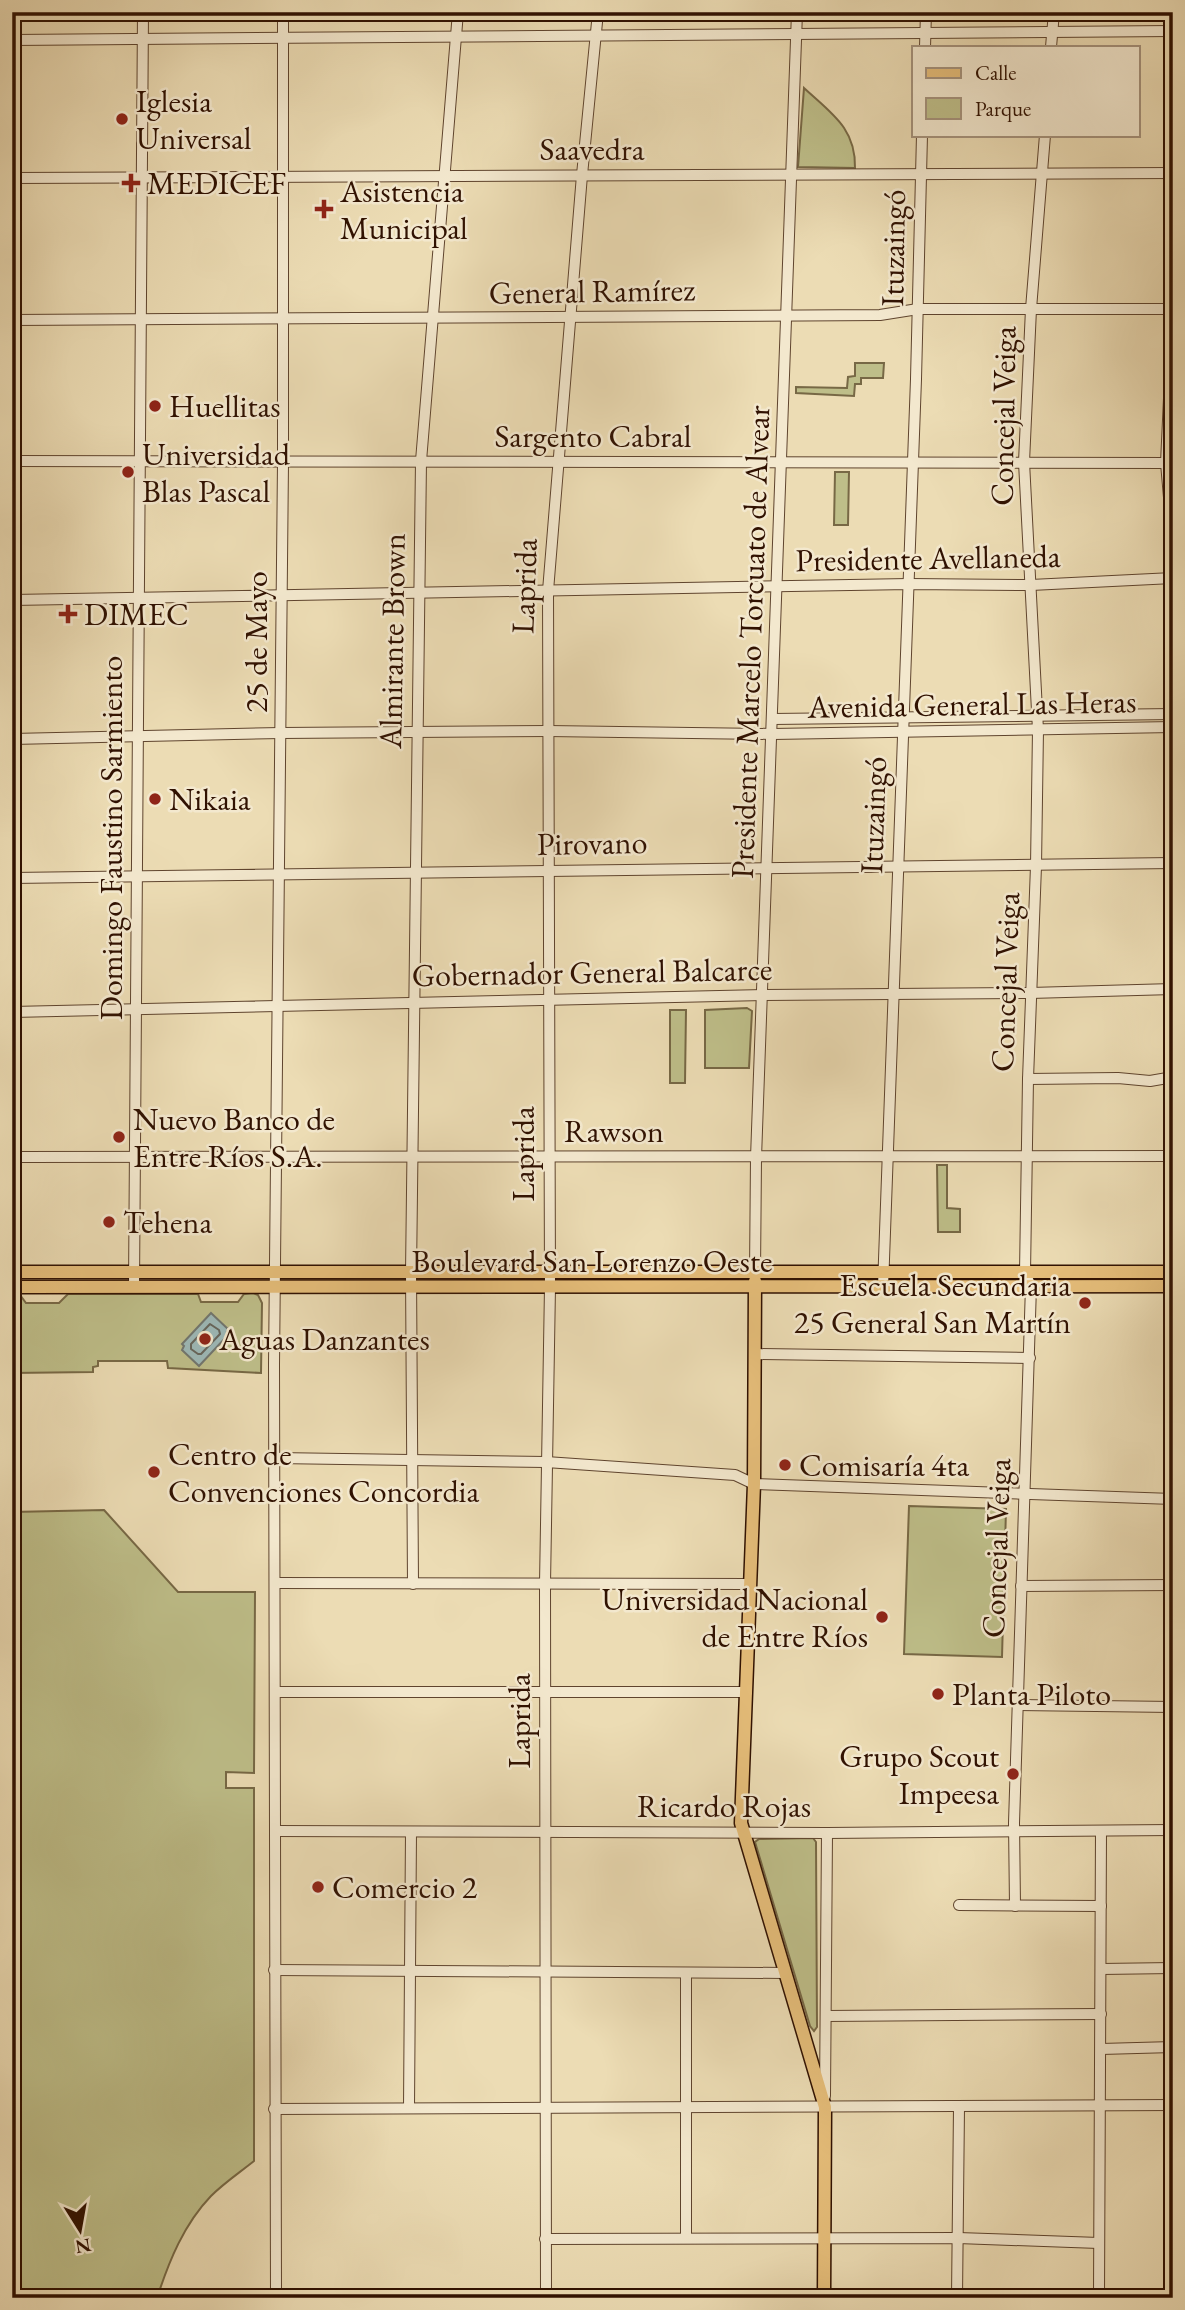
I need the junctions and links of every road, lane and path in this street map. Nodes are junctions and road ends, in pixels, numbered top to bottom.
1 (143, 12) edge
2 (283, 12) edge
3 (458, 12) edge
4 (598, 12) edge
5 (797, 12) edge
6 (926, 12) edge
7 (1054, 12) edge
8 (1173, 31) edge
9 (925, 32) junction
10 (1052, 32) junction
11 (797, 34) junction
12 (596, 35) junction
13 (283, 36) junction
14 (456, 36) junction
15 (143, 39) junction
16 (12, 40) edge
17 (925, 46) edge
18 (1051, 46) edge
19 (922, 136) edge
20 (1045, 136) edge
21 (921, 173) junction
22 (1042, 173) junction
23 (1173, 173) edge
24 (792, 174) junction
25 (582, 175) junction
26 (444, 176) junction
27 (284, 177) junction
28 (12, 178) edge
29 (141, 178) junction
30 (918, 309) junction
31 (1031, 309) junction
32 (1173, 310) edge
33 (788, 316) junction
34 (284, 318) junction
35 (571, 318) junction
36 (432, 319) junction
37 (12, 320) edge
38 (140, 320) junction
39 (12, 461) edge
40 (421, 461) junction
41 (913, 461) junction
42 (140, 462) junction
43 (284, 462) junction
44 (558, 462) junction
45 (1024, 462) junction
46 (783, 463) junction
47 (1170, 463) edge
48 (1173, 543) edge
49 (1173, 578) edge
50 (909, 584) junction
51 (1031, 585) junction
52 (778, 586) junction
53 (548, 591) junction
54 (418, 593) junction
55 (282, 594) junction
56 (138, 597) junction
57 (12, 600) edge
58 (1173, 714) edge
59 (1038, 717) junction
60 (903, 718) junction
61 (773, 719) junction
62 (1173, 727) edge
63 (1038, 730) junction
64 (548, 731) junction
65 (902, 731) junction
66 (281, 733) junction
67 (418, 733) junction
68 (773, 734) junction
69 (138, 735) junction
70 (12, 739) edge
71 (1173, 863) edge
72 (1036, 866) junction
73 (898, 867) junction
74 (768, 868) junction
75 (549, 870) junction
76 (417, 872) junction
77 (278, 874) junction
78 (138, 876) junction
79 (12, 878) edge
80 (1173, 989) edge
81 (1030, 993) junction
82 (894, 994) junction
83 (764, 995) junction
84 (550, 999) junction
85 (416, 1003) junction
86 (277, 1006) junction
87 (137, 1009) junction
88 (12, 1012) edge
89 (1173, 1077) edge
90 (1028, 1079) junction
91 (135, 1156) junction
92 (277, 1156) junction
93 (414, 1156) junction
94 (1173, 1156) edge
95 (12, 1157) edge
96 (549, 1157) junction
97 (887, 1157) junction
98 (756, 1158) junction
99 (1027, 1158) junction
100 (276, 1271) junction
101 (12, 1272) edge
102 (134, 1272) junction
103 (1173, 1272) edge
104 (411, 1273) junction
105 (550, 1273) junction
106 (1025, 1273) junction
107 (755, 1280) junction
108 (883, 1280) junction
109 (1031, 1286) junction
110 (1173, 1286) edge
111 (12, 1287) edge
112 (134, 1287) junction
113 (276, 1287) junction
114 (412, 1287) junction
115 (550, 1287) junction
116 (755, 1354) junction
117 (1030, 1358) junction
118 (276, 1458) junction
119 (413, 1460) junction
120 (546, 1462) junction
121 (754, 1484) junction
122 (1023, 1492) junction
123 (1173, 1499) edge
124 (276, 1583) junction
125 (414, 1584) junction
126 (545, 1584) junction
127 (750, 1584) junction
128 (1173, 1585) edge
129 (1021, 1586) junction
130 (275, 1692) junction
131 (545, 1692) junction
132 (747, 1692) junction
133 (1018, 1705) junction
134 (1173, 1707) edge
135 (1173, 1830) edge
136 (275, 1831) junction
137 (546, 1831) junction
138 (1101, 1831) junction
139 (411, 1832) junction
140 (1014, 1832) junction
141 (744, 1833) junction
142 (827, 1833) junction
143 (960, 1905) dead end
144 (1015, 1906) junction
145 (1101, 1906) junction
146 (1173, 1968) edge
147 (1101, 1969) junction
148 (274, 1970) junction
149 (410, 1970) junction
150 (546, 1972) junction
151 (785, 1973) junction
152 (686, 1974) junction
153 (1101, 2014) junction
154 (826, 2016) junction
155 (1173, 2048) edge
156 (1101, 2049) junction
157 (1101, 2105) junction
158 (1173, 2105) edge
159 (685, 2107) junction
160 (825, 2107) junction
161 (958, 2107) junction
162 (409, 2108) junction
163 (546, 2108) junction
164 (274, 2109) junction
165 (686, 2238) junction
166 (824, 2238) junction
167 (958, 2238) junction
168 (545, 2239) junction
169 (1099, 2243) junction
170 (276, 2298) edge
171 (546, 2298) edge
172 (824, 2298) edge
173 (957, 2298) edge
174 (1099, 2298) edge

1 - 15 street, Domingo Faustino Sarmiento
2 - 13 street, 25 de Mayo
3 - 14 street, Almirante Brown
4 - 12 street, Laprida
5 - 11 street, Presidente Marcelo Torcuato de Alvear
6 - 9 street
7 - 10 street
8 - 10 street
9 - 10 street
9 - 11 street
9 - 17 street
10 - 18 street
11 - 12 street
11 - 24 street, Presidente Marcelo Torcuato de Alvear
12 - 14 street
12 - 25 street, Laprida
13 - 14 street
13 - 15 street
13 - 27 street, 25 de Mayo
14 - 26 street, Almirante Brown
15 - 16 street
15 - 29 street, Domingo Faustino Sarmiento
19 - 21 street, Ituzaingó
20 - 22 street, Concejal Veiga
21 - 22 street, Saavedra
21 - 24 street, Saavedra
21 - 30 street, Ituzaingó
22 - 23 street, Saavedra
22 - 31 street, Concejal Veiga
24 - 25 street, Saavedra
24 - 33 street, Presidente Marcelo Torcuato de Alvear
25 - 26 street, Saavedra
25 - 35 street, Laprida
26 - 27 street, Saavedra
26 - 36 street, Almirante Brown
27 - 29 street, Saavedra
27 - 34 street, 25 de Mayo
28 - 29 street, Saavedra
29 - 38 street, Domingo Faustino Sarmiento
30 - 31 street, General Ramírez
30 - 33 street, General Ramírez
30 - 41 street, Ituzaingó
31 - 32 street, General Ramírez
31 - 45 street, Concejal Veiga
32 - 47 street
33 - 35 street, General Ramírez
33 - 46 street, Presidente Marcelo Torcuato de Alvear
34 - 36 street, General Ramírez
34 - 38 street, General Ramírez
34 - 43 street, 25 de Mayo
35 - 36 street, General Ramírez
35 - 44 street, Laprida
36 - 40 street, Almirante Brown
37 - 38 street, General Ramírez
38 - 42 street, Domingo Faustino Sarmiento
39 - 42 street, Sargento Cabral
40 - 43 street, Sargento Cabral
40 - 44 street, Sargento Cabral
40 - 54 street, Almirante Brown
41 - 45 street, Sargento Cabral
41 - 46 street, Sargento Cabral
41 - 50 street, Ituzaingó
42 - 43 street, Sargento Cabral
42 - 56 street, Domingo Faustino Sarmiento
43 - 55 street, 25 de Mayo
44 - 46 street, Sargento Cabral
44 - 53 street, Laprida
45 - 47 street, Sargento Cabral
45 - 51 street, Concejal Veiga
46 - 52 street, Presidente Marcelo Torcuato de Alvear
47 - 48 street
49 - 51 street, Presidente Avellaneda
50 - 51 street, Presidente Avellaneda
50 - 52 street, Presidente Avellaneda
50 - 60 street, Ituzaingó
51 - 59 street, Concejal Veiga
52 - 53 street, Presidente Avellaneda
52 - 61 street, Presidente Marcelo Torcuato de Alvear
53 - 54 street, Presidente Avellaneda
53 - 64 street, Laprida
54 - 55 street, Presidente Avellaneda
54 - 67 street, Almirante Brown
55 - 56 street, Presidente Avellaneda
55 - 66 street, 25 de Mayo
56 - 57 street, Presidente Avellaneda
56 - 69 street, Domingo Faustino Sarmiento
58 - 59 street, Avenida General Las Heras
59 - 60 street, Avenida General Las Heras
59 - 63 street, Concejal Veiga
60 - 61 street, Avenida General Las Heras
60 - 65 street, Ituzaingó
61 - 68 street, Presidente Marcelo Torcuato de Alvear
62 - 63 street, Avenida General Las Heras
63 - 65 street, Avenida General Las Heras
63 - 72 street, Concejal Veiga
64 - 67 street, Avenida General Las Heras
64 - 68 street, Avenida General Las Heras
64 - 75 street, Laprida
65 - 68 street, Avenida General Las Heras
65 - 73 street, Ituzaingó
66 - 67 street, Avenida General Las Heras
66 - 69 street, Avenida General Las Heras
66 - 77 street, 25 de Mayo
67 - 76 street, Almirante Brown
68 - 74 street, Presidente Marcelo Torcuato de Alvear
69 - 70 street, Avenida General Las Heras
69 - 78 street, Domingo Faustino Sarmiento
71 - 72 street, Pirovano
72 - 73 street, Pirovano
72 - 81 street, Concejal Veiga
73 - 74 street, Pirovano
73 - 82 street, Ituzaingó
74 - 75 street, Pirovano
74 - 83 street, Presidente Marcelo Torcuato de Alvear
75 - 76 street, Pirovano
75 - 84 street, Laprida
76 - 77 street, Pirovano
76 - 85 street, Almirante Brown
77 - 78 street, Pirovano
77 - 86 street, 25 de Mayo
78 - 79 street, Pirovano
78 - 87 street, Domingo Faustino Sarmiento
80 - 81 street, Gobernador General Balcarce
81 - 82 street, Gobernador General Balcarce
81 - 90 street, Concejal Veiga
82 - 83 street, Gobernador General Balcarce
82 - 97 street, Ituzaingó
83 - 84 street, Gobernador General Balcarce
83 - 98 street, Presidente Marcelo Torcuato de Alvear
84 - 85 street, Gobernador General Balcarce
84 - 96 street, Laprida
85 - 86 street, Gobernador General Balcarce
85 - 93 street, Almirante Brown
86 - 87 street, Gobernador General Balcarce
86 - 92 street, 25 de Mayo
87 - 88 street, Gobernador General Balcarce
87 - 91 street, Domingo Faustino Sarmiento
89 - 90 street
90 - 99 street, Concejal Veiga
91 - 92 street, Rawson
91 - 95 street, Rawson
91 - 102 street, Domingo Faustino Sarmiento
92 - 93 street, Rawson
92 - 100 street, 25 de Mayo
93 - 96 street, Rawson
93 - 104 street, Almirante Brown
94 - 99 street, Rawson
96 - 98 street, Rawson
96 - 105 street, Laprida
97 - 98 street, Rawson
97 - 99 street, Rawson
97 - 108 street, Ituzaingó
98 - 107 street, Presidente Marcelo Torcuato de Alvear
99 - 106 street, Concejal Veiga
100 - 102 main road, Boulevard San Lorenzo Oeste
100 - 104 main road, Boulevard San Lorenzo Oeste
100 - 113 street, 25 de Mayo
101 - 102 main road, Boulevard San Lorenzo Oeste
102 - 112 street, Domingo Faustino Sarmiento
103 - 106 main road, Boulevard San Lorenzo Oeste
104 - 105 main road, Boulevard San Lorenzo Oeste
104 - 114 street, Almirante Brown
105 - 107 main road, Boulevard San Lorenzo Oeste
105 - 115 street, Laprida
106 - 108 main road, Boulevard San Lorenzo Oeste
106 - 109 street, Concejal Veiga
107 - 108 main road, Boulevard San Lorenzo Oeste
107 - 115 main road, Boulevard San Lorenzo Oeste
107 - 116 main road
108 - 109 main road, Boulevard San Lorenzo Oeste
109 - 110 main road, Boulevard San Lorenzo Oeste
109 - 117 street, Concejal Veiga
111 - 112 main road, Boulevard San Lorenzo Oeste
112 - 113 main road, Boulevard San Lorenzo Oeste
113 - 114 main road, Boulevard San Lorenzo Oeste
113 - 118 street, 25 de Mayo
114 - 115 main road, Boulevard San Lorenzo Oeste
114 - 119 street
115 - 120 street, Laprida
116 - 117 street
116 - 121 main road
117 - 122 street, Concejal Veiga
118 - 119 street
118 - 124 street, 25 de Mayo
119 - 120 street
119 - 125 street
120 - 121 street
120 - 126 street, Laprida
121 - 122 street
121 - 127 main road
122 - 123 street
122 - 129 street, Concejal Veiga
124 - 125 street
124 - 130 street, 25 de Mayo
125 - 126 street
126 - 127 street
126 - 131 street, Laprida
127 - 132 main road
128 - 129 street
129 - 133 street, Concejal Veiga
130 - 131 street
130 - 136 street, 25 de Mayo
131 - 132 street
131 - 137 street, Laprida
132 - 141 main road
133 - 134 street
133 - 140 street, Concejal Veiga
135 - 138 street, Ricardo Rojas
136 - 139 street, Ricardo Rojas
136 - 148 street, 25 de Mayo
137 - 139 street, Ricardo Rojas
137 - 141 street, Ricardo Rojas
137 - 150 street, Laprida
138 - 140 street, Ricardo Rojas
138 - 145 street
139 - 149 street
140 - 142 street, Ricardo Rojas
140 - 144 street, Concejal Veiga
141 - 142 street, Ricardo Rojas
141 - 151 main road
142 - 154 street
143 - 144 street
144 - 145 street
145 - 147 street
146 - 147 street
147 - 153 street
148 - 149 street
148 - 164 street, 25 de Mayo
149 - 150 street
149 - 162 street
150 - 152 street
150 - 163 street, Laprida
151 - 152 street
151 - 160 main road
152 - 159 street
153 - 154 street
153 - 156 street
154 - 160 street
155 - 156 street
156 - 157 street
157 - 158 street
157 - 161 street
157 - 169 street
159 - 160 street
159 - 163 street
159 - 165 street
160 - 161 street
160 - 166 main road
161 - 167 street
162 - 163 street
162 - 164 street
163 - 168 street, Laprida
164 - 170 street, 25 de Mayo
165 - 166 street
165 - 168 street
166 - 167 street
166 - 172 main road
167 - 169 street
167 - 173 street
168 - 171 street, Laprida
169 - 174 street

